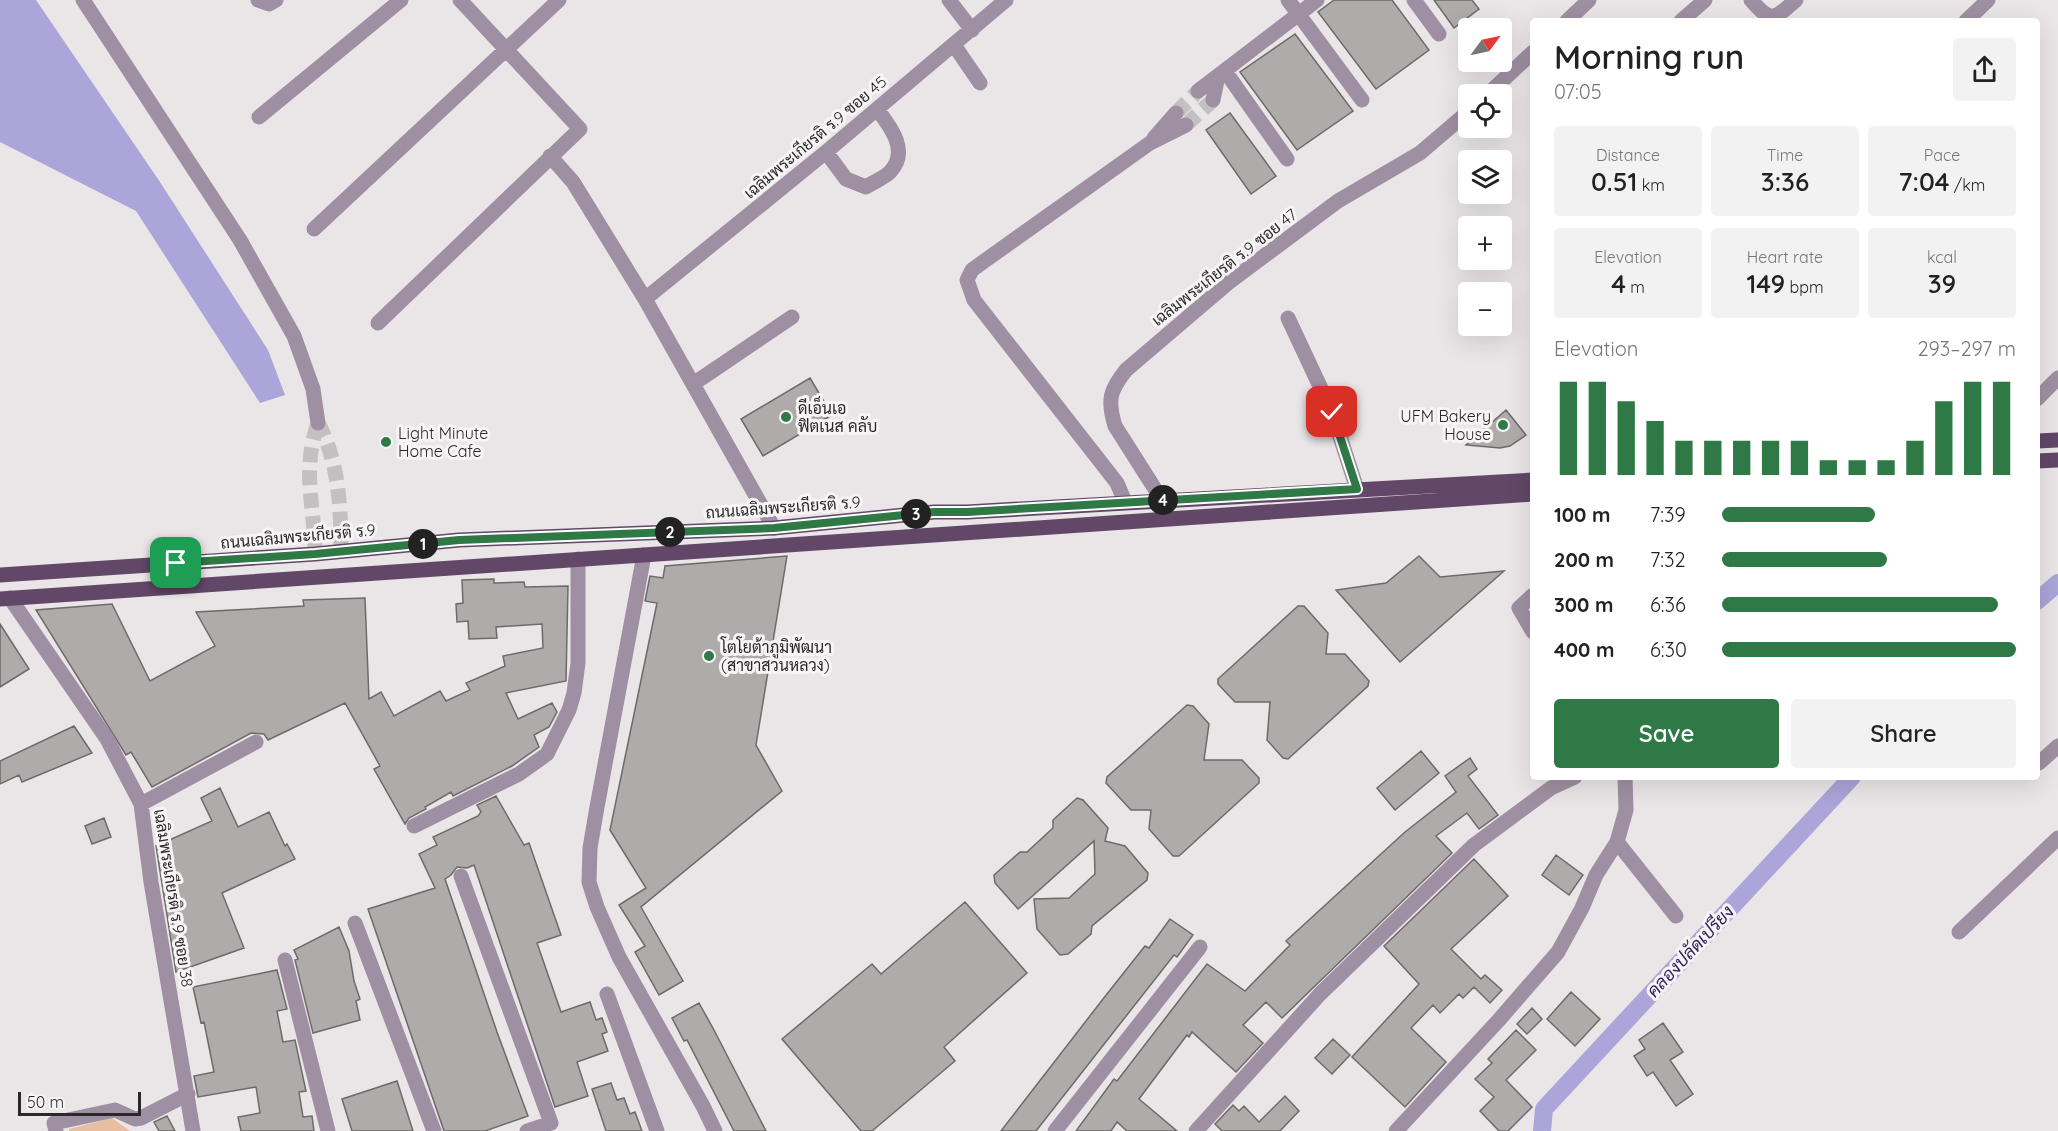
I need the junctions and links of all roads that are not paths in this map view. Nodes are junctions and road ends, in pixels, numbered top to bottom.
1 (83, 0) edge
2 (258, 0) edge
3 (276, 0) edge
4 (401, 0) edge
5 (460, 0) edge
6 (559, 0) edge
7 (949, 0) edge
8 (1006, 0) edge
9 (1288, 0) edge
10 (1317, 0) edge
11 (1414, 0) edge
12 (1589, 0) edge
13 (1705, 0) edge
14 (1751, 0) edge
15 (1796, 0) edge
16 (1988, 0) edge
17 (1299, 14) junction
18 (1570, 18) edge
19 (1684, 18) edge
20 (1969, 18) edge
21 (972, 30) junction
22 (1439, 34) dead end
23 (954, 45) junction
24 (507, 49) junction
25 (1530, 55) edge
26 (1222, 73) junction
27 (980, 83) dead end
28 (1499, 84) edge
29 (1198, 91) tunnel mouth
30 (1213, 100) tunnel mouth
31 (1362, 100) dead end
32 (877, 109) junction
33 (259, 117) dead end
34 (1181, 119) tunnel mouth
35 (1458, 121) edge
36 (826, 152) junction
37 (550, 156) junction
38 (1287, 159) dead end
39 (314, 229) dead end
40 (645, 299) junction
41 (792, 317) dead end
42 (1288, 318) dead end
43 (378, 323) dead end
44 (2058, 378) edge
45 (693, 384) junction
46 (2040, 396) edge
47 (318, 423) dead end
48 (2058, 440) edge
49 (2040, 441) edge
50 (2058, 460) edge
51 (2040, 461) edge
52 (1530, 480) edge
53 (1357, 489) junction
54 (1530, 494) edge
55 (1162, 500) junction
56 (1125, 502) junction
57 (774, 528) junction
58 (644, 555) junction
59 (578, 559) junction
60 (4, 575) edge
61 (1530, 598) edge
62 (5, 599) edge
63 (1530, 627) edge
64 (256, 742) dead end
65 (2058, 746) edge
66 (2040, 762) edge
67 (1568, 780) edge
68 (1625, 780) edge
69 (141, 804) junction
70 (414, 826) dead end
71 (2058, 837) edge
72 (1617, 842) junction
73 (461, 876) dead end
74 (1676, 916) dead end
75 (355, 923) dead end
76 (1959, 932) dead end
77 (1200, 947) dead end
78 (285, 960) dead end
79 (607, 994) dead end
80 (188, 1094) junction
81 (552, 1127) edge
82 (56, 1131) edge
83 (193, 1131) edge
84 (328, 1131) edge
85 (434, 1131) edge
86 (526, 1131) edge
87 (657, 1131) edge
88 (715, 1131) edge
89 (1055, 1131) edge
90 (1197, 1131) edge
91 (1396, 1131) edge

1 - 47 street
2 - 3 street
4 - 33 street
5 - 24 street
6 - 24 street
7 - 21 street
8 - 21 street, เฉลิมพระเกียรติ ร.9 ซอย 45
9 - 17 street
10 - 17 street
11 - 22 street
12 - 18 street
13 - 19 street
14 - 15 street
16 - 20 street
17 - 26 street
17 - 31 street
21 - 23 street, เฉลิมพระเกียรติ ร.9 ซอย 45
23 - 27 street
23 - 32 street, เฉลิมพระเกียรติ ร.9 ซอย 45
24 - 37 street
24 - 39 street
25 - 28 street
26 - 29 street
26 - 30 street
26 - 38 street
32 - 36 street, เฉลิมพระเกียรติ ร.9 ซอย 45
32 - 36 street
34 - 56 street
35 - 55 street, เฉลิมพระเกียรติ ร.9 ซอย 47
36 - 40 street, เฉลิมพระเกียรติ ร.9 ซอย 45
37 - 40 street
37 - 43 street
40 - 45 street
41 - 45 street
42 - 53 street
44 - 46 street
45 - 57 street
48 - 49 main road
50 - 51 main road
52 - 53 main road, ถนนเฉลิมพระเกียรติ ร.9
53 - 55 main road, ถนนเฉลิมพระเกียรติ ร.9
54 - 58 main road
55 - 56 main road, ถนนเฉลิมพระเกียรติ ร.9
56 - 57 main road, ถนนเฉลิมพระเกียรติ ร.9
57 - 60 main road, ถนนเฉลิมพระเกียรติ ร.9
58 - 59 main road
58 - 88 street
59 - 62 main road
59 - 70 street
60 - 62 main road
61 - 63 street
62 - 69 street, เฉลิมพระเกียรติ ร.9 ซอย 38
64 - 69 street
65 - 66 street
67 - 90 street
68 - 72 street
69 - 80 street, เฉลิมพระเกียรติ ร.9 ซอย 38
71 - 76 street
72 - 74 street
72 - 91 street
73 - 81 street
75 - 85 street
77 - 89 street
78 - 84 street
79 - 87 street
80 - 82 street
80 - 83 street, เฉลิมพระเกียรติ ร.9 ซอย 38
81 - 86 street

